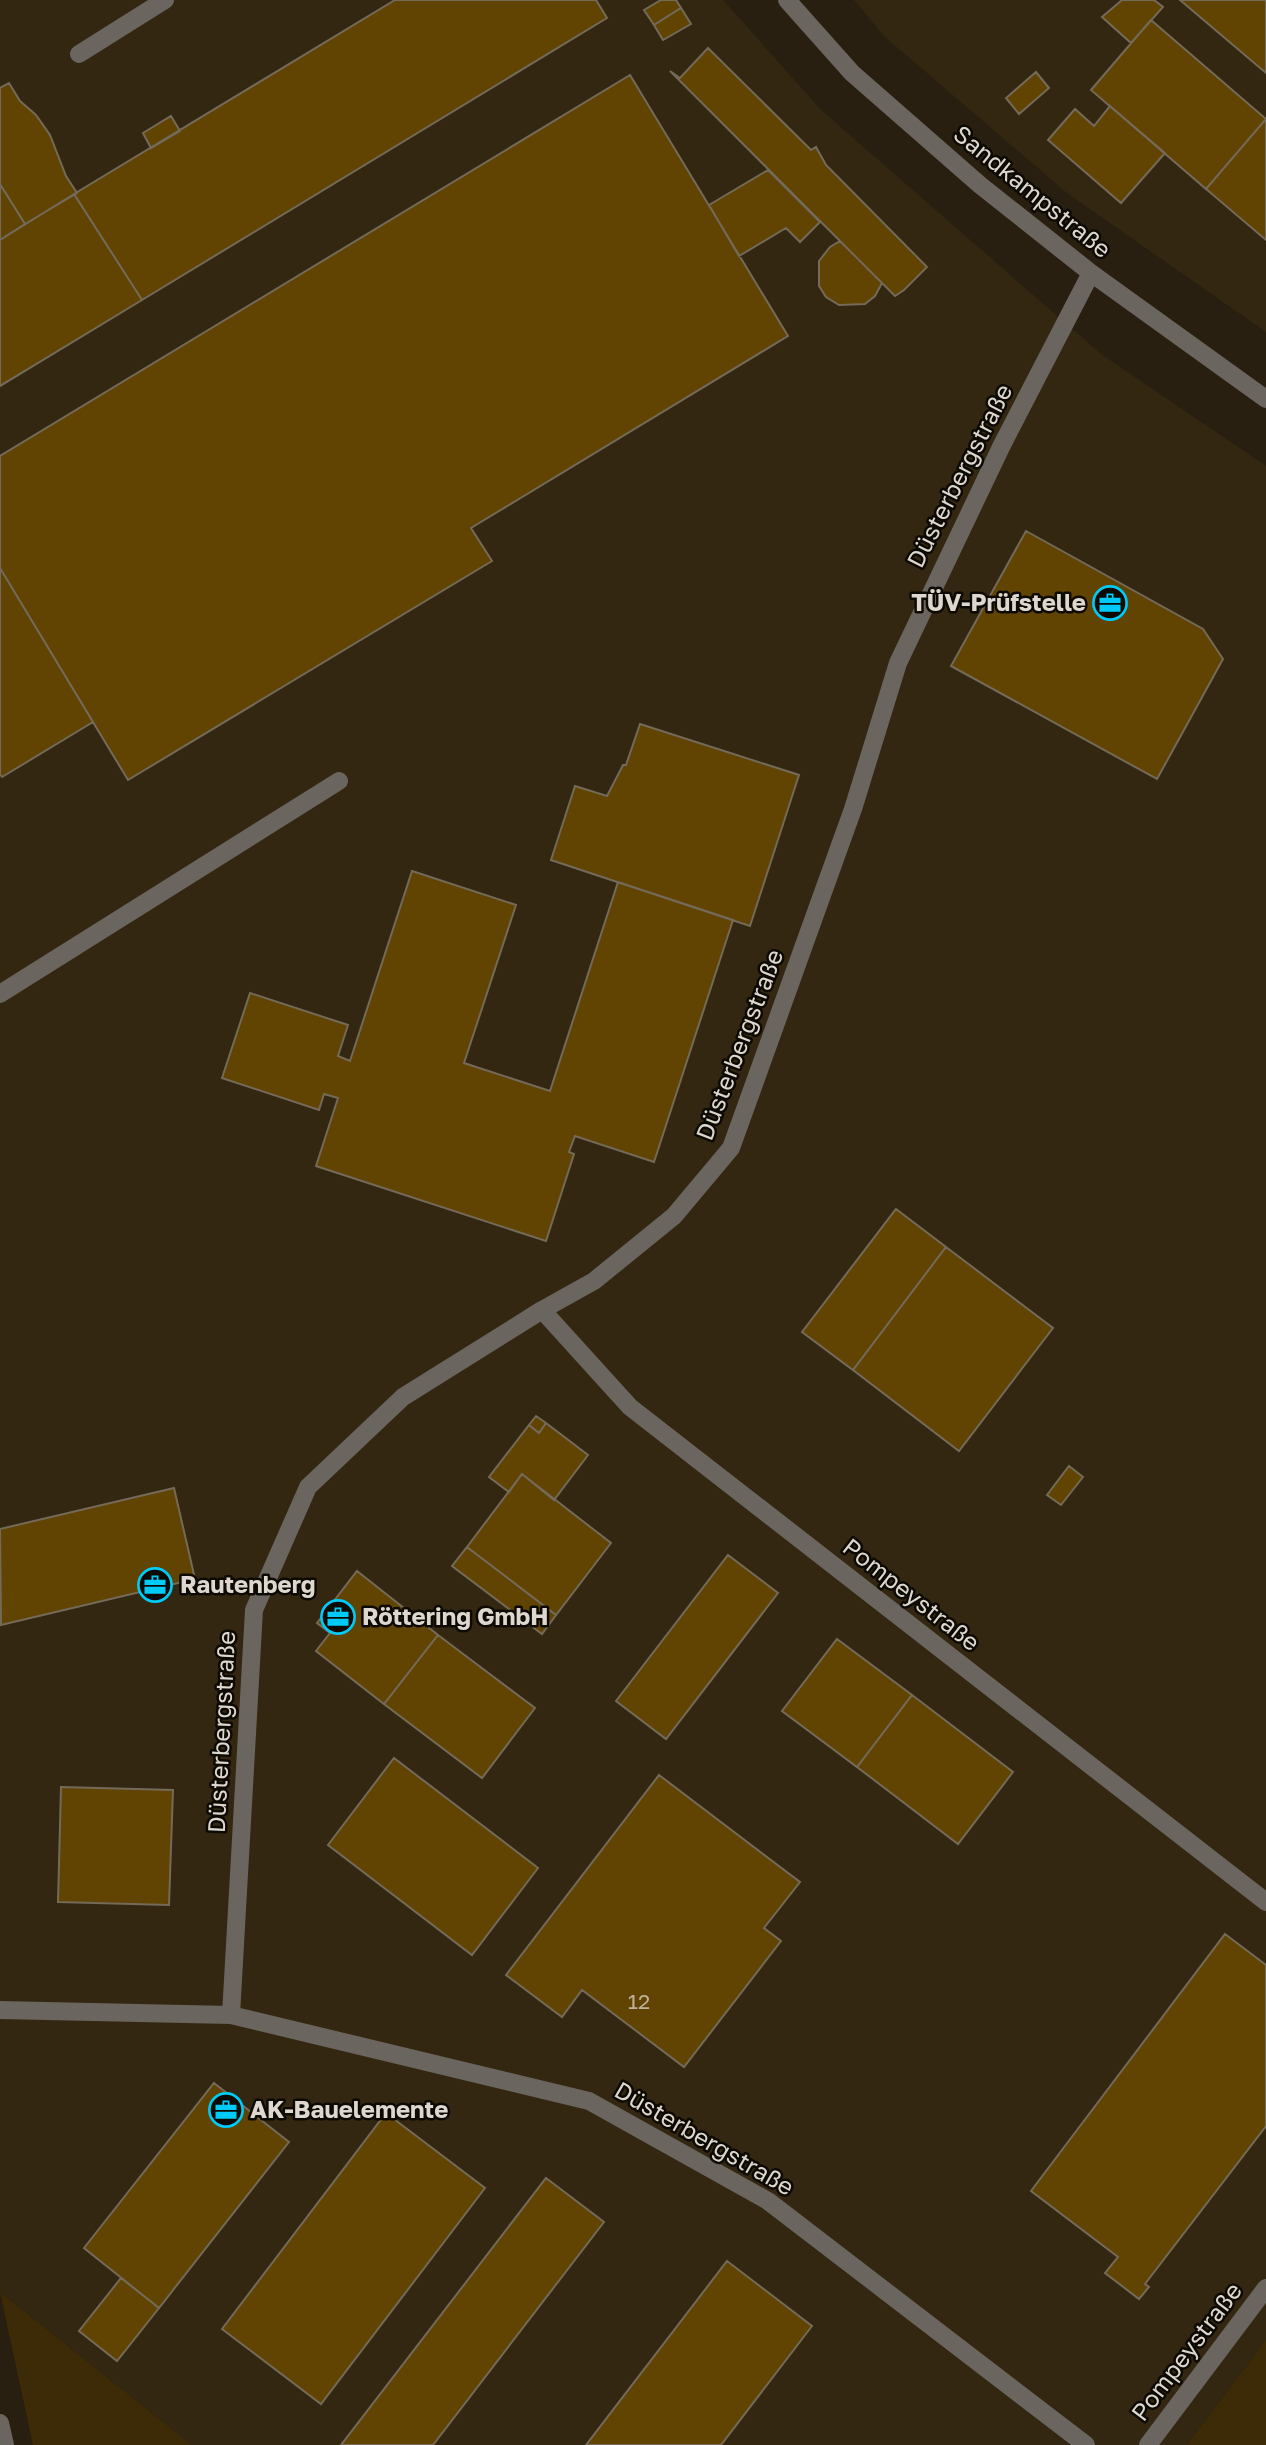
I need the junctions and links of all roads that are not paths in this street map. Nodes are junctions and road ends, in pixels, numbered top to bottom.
1 (166, 0) edge
2 (787, 0) edge
3 (79, 54) dead end
4 (1091, 273) junction
5 (1266, 400) edge
6 (339, 781) dead end
7 (0, 994) edge
8 (542, 1310) junction
9 (1266, 1902) edge
10 (0, 2010) edge
11 (231, 2015) junction
12 (1266, 2288) edge
13 (0, 2423) edge
14 (5, 2445) edge
15 (1086, 2445) edge
16 (1148, 2445) edge

1 - 3 street
2 - 4 street, Sandkampstraße
4 - 5 street, Sandkampstraße
4 - 8 street, Düsterbergstraße
6 - 7 street
8 - 9 street, Pompeystraße
8 - 11 street, Düsterbergstraße
10 - 11 street, Düsterbergstraße
11 - 15 street, Düsterbergstraße
12 - 16 street, Pompeystraße
13 - 14 street

